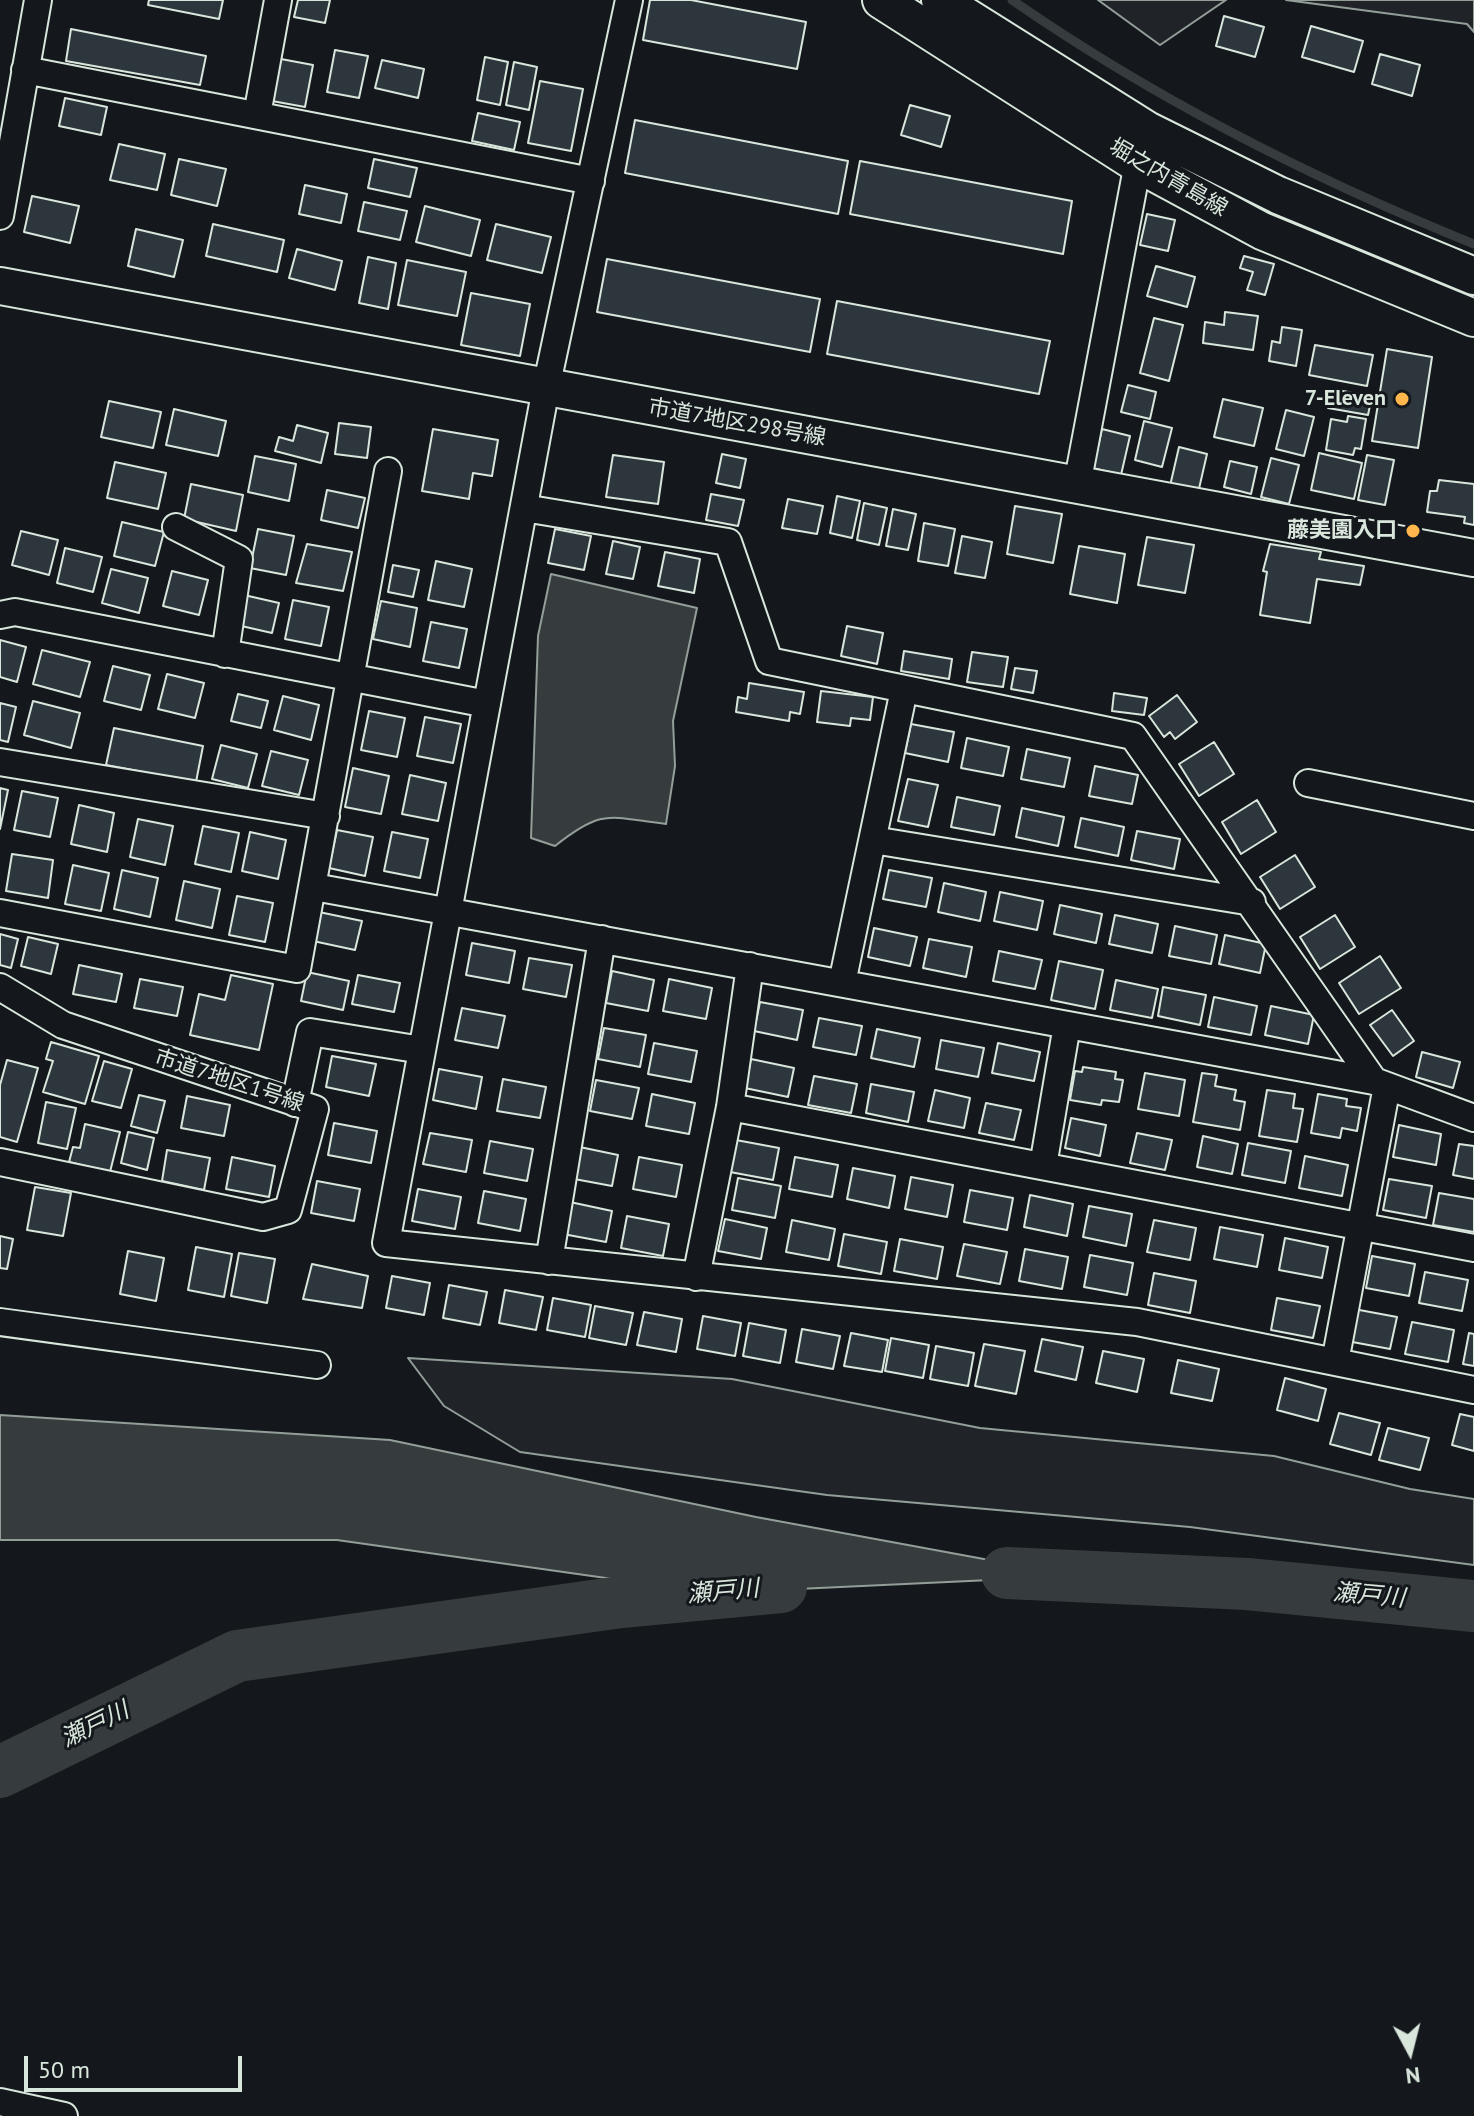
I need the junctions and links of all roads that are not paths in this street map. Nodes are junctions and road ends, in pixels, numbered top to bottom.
1 (38, 0) edge
2 (278, 0) edge
3 (629, 0) edge
4 (881, 0) edge
5 (940, 0) edge
6 (25, 70) junction
7 (257, 115) junction
8 (1141, 146) junction
9 (591, 181) junction
10 (0, 216) edge
11 (1474, 276) edge
12 (0, 286) edge
13 (1474, 318) edge
14 (546, 388) junction
15 (388, 471) dead end
16 (1077, 485) junction
17 (524, 508) junction
18 (176, 527) dead end
19 (1474, 558) edge
20 (0, 615) edge
21 (225, 654) junction
22 (351, 679) junction
23 (904, 690) junction
24 (487, 704) junction
25 (0, 762) edge
26 (1308, 783) dead end
27 (326, 816) junction
28 (1474, 816) edge
29 (873, 840) junction
30 (314, 887) junction
31 (1252, 902) junction
32 (447, 911) junction
33 (0, 913) edge
34 (602, 939) junction
35 (750, 966) junction
36 (842, 983) junction
37 (0, 987) edge
38 (1067, 1025) junction
39 (422, 1050) junction
40 (1381, 1084) junction
41 (295, 1103) junction
42 (730, 1107) junction
43 (1474, 1118) edge
44 (0, 1162) edge
45 (1043, 1166) junction
46 (1360, 1226) junction
47 (1474, 1248) edge
48 (549, 1261) junction
49 (696, 1277) junction
50 (0, 1322) edge
51 (1335, 1362) junction
52 (317, 1365) dead end
53 (1474, 1390) edge
54 (0, 2102) edge
55 (64, 2116) edge

1 - 6 street
2 - 7 street
3 - 9 street
4 - 8 street, 堀之内青島線
5 - 8 street, 堀之内青島線
6 - 7 street
6 - 10 street
7 - 9 street
8 - 11 street, 堀之内青島線
8 - 13 street, 堀之内青島線
8 - 16 street
9 - 14 street
12 - 14 street, 市道7地区298号線
14 - 16 street, 市道7地区298号線
14 - 17 street
15 - 22 street
16 - 19 street, 市道7地区298号線
17 - 23 street
17 - 24 street
18 - 21 street
20 - 21 street
21 - 22 street
22 - 24 street
22 - 27 street
23 - 29 street
23 - 31 street
24 - 32 street
25 - 27 street
26 - 28 street
27 - 30 street
29 - 31 street
29 - 36 street
30 - 32 street
30 - 33 street
31 - 40 street
32 - 34 street
32 - 39 street
34 - 35 street
34 - 48 street
35 - 36 street
35 - 42 street
36 - 38 street
37 - 41 street, 市道7地区1号線
38 - 40 street
38 - 45 street
39 - 41 street
39 - 48 street
40 - 43 street
40 - 46 street
41 - 44 street, 市道7地区1号線
42 - 45 street
42 - 49 street
45 - 46 street
46 - 47 street
46 - 51 street
48 - 49 street
49 - 51 street
50 - 52 street
51 - 53 street
54 - 55 street

